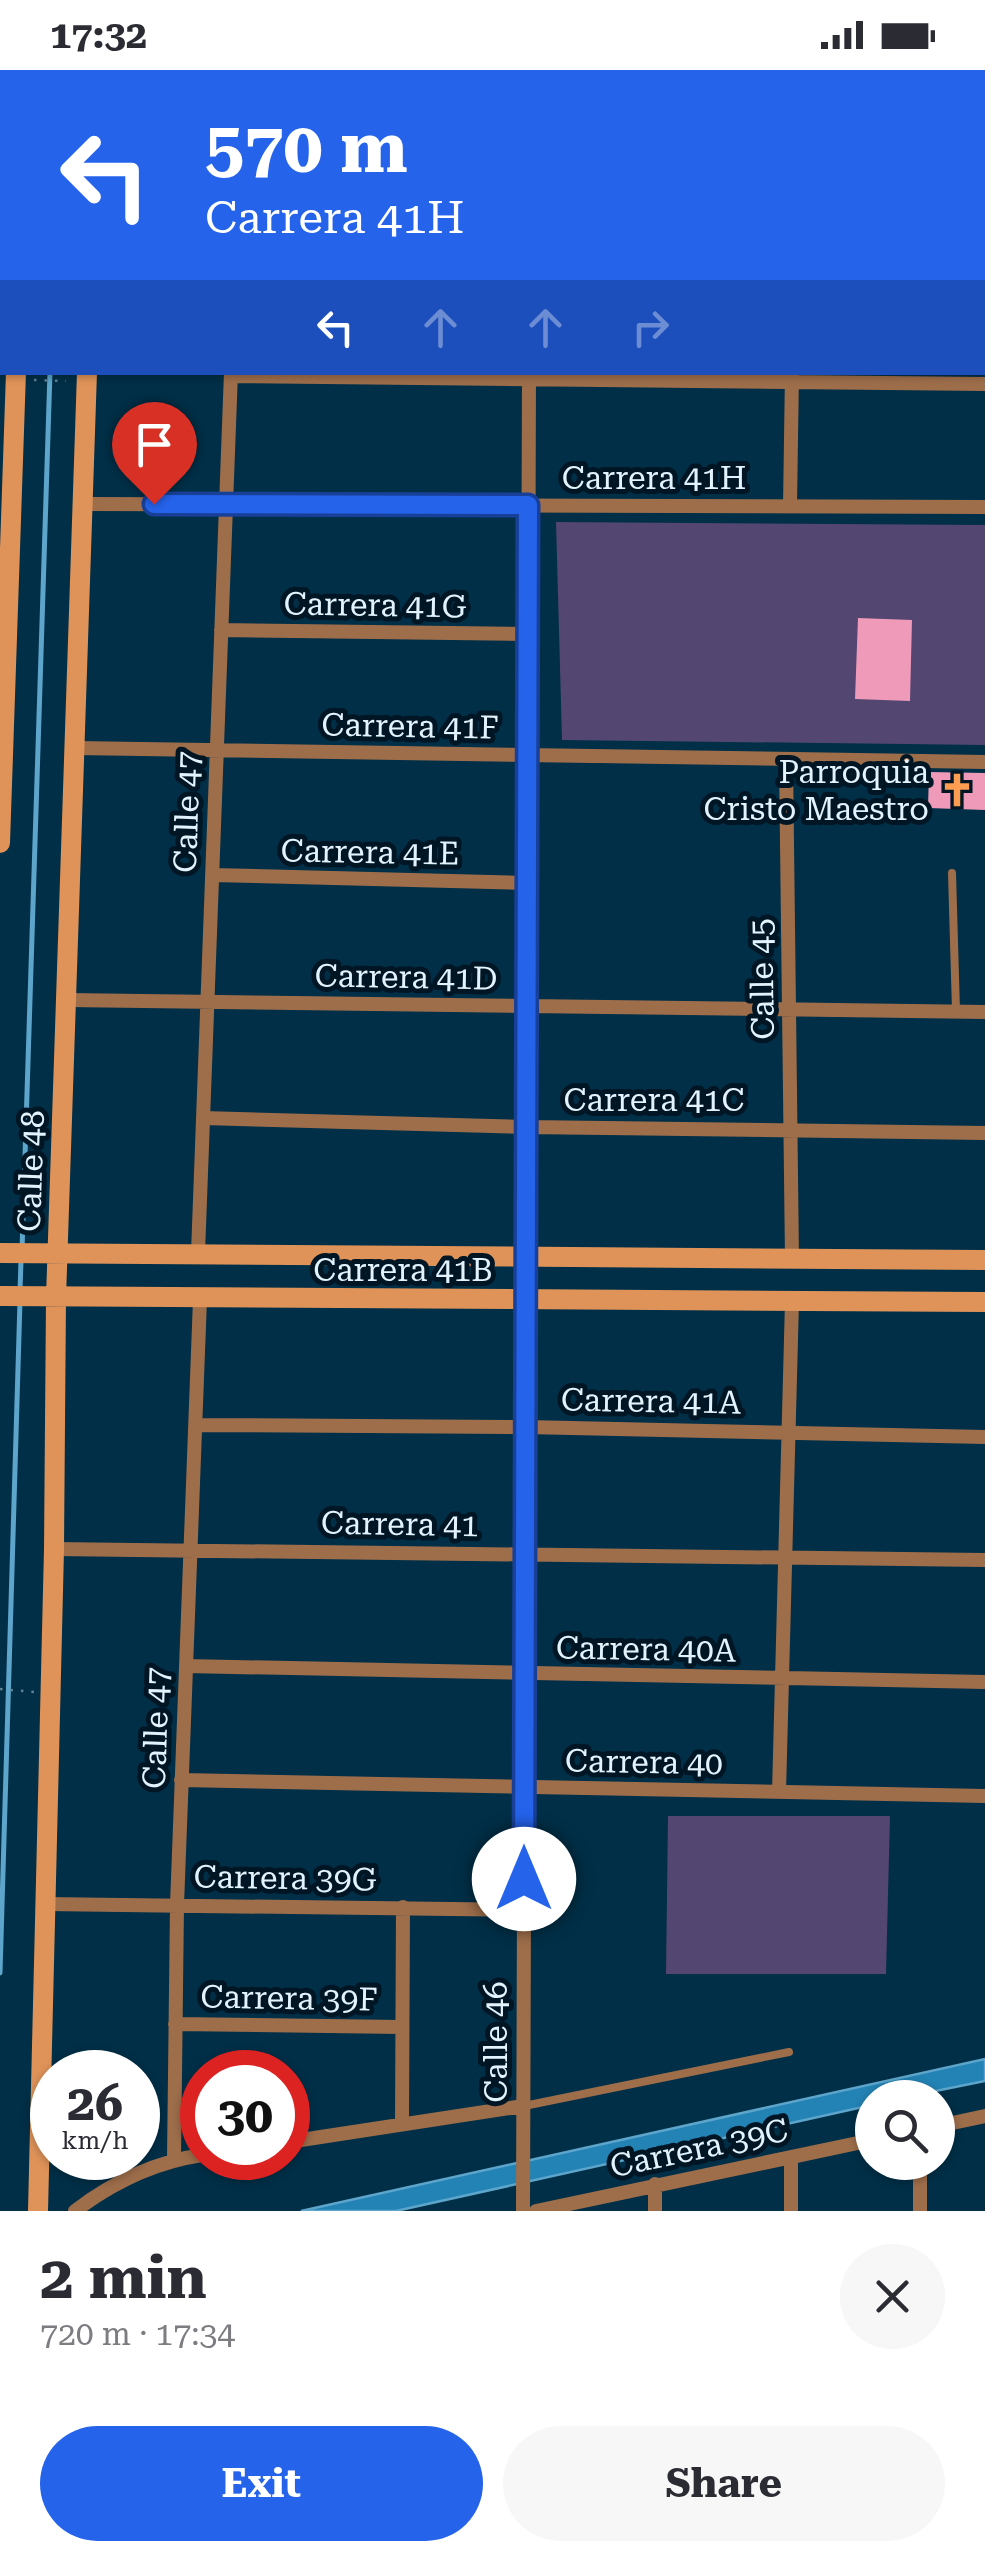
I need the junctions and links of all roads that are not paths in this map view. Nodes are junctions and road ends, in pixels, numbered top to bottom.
1 (231, 375) edge
2 (380, 375) edge
3 (24, 376) edge
4 (529, 376) edge
5 (80, 377) edge
6 (792, 377) edge
7 (985, 384) edge
8 (83, 504) junction
9 (226, 504) junction
10 (528, 505) junction
11 (790, 506) junction
12 (985, 507) edge
13 (5, 526) edge
14 (222, 630) junction
15 (528, 634) junction
16 (75, 748) junction
17 (217, 750) junction
18 (528, 755) junction
19 (786, 759) junction
20 (985, 762) edge
21 (0, 844) edge
22 (952, 873) dead end
23 (212, 875) junction
24 (527, 883) junction
25 (67, 1000) junction
26 (208, 1001) junction
27 (527, 1007) junction
28 (791, 1009) junction
29 (956, 1011) junction
30 (985, 1012) edge
31 (203, 1118) junction
32 (526, 1127) junction
33 (790, 1128) junction
34 (985, 1133) edge
35 (0, 1253) edge
36 (49, 1253) junction
37 (198, 1254) junction
38 (526, 1256) junction
39 (792, 1259) junction
40 (985, 1260) edge
41 (0, 1296) edge
42 (47, 1298) junction
43 (200, 1299) junction
44 (526, 1300) junction
45 (792, 1302) junction
46 (985, 1302) edge
47 (196, 1425) junction
48 (526, 1427) junction
49 (788, 1431) junction
50 (985, 1436) edge
51 (54, 1549) junction
52 (188, 1550) junction
53 (525, 1553) junction
54 (785, 1557) junction
55 (985, 1560) edge
56 (186, 1666) junction
57 (524, 1674) junction
58 (782, 1679) junction
59 (985, 1682) edge
60 (181, 1780) junction
61 (524, 1786) junction
62 (780, 1792) junction
63 (985, 1796) edge
64 (45, 1904) junction
65 (177, 1904) junction
66 (404, 1907) junction
67 (524, 1910) junction
68 (176, 2024) junction
69 (401, 2027) junction
70 (789, 2052) dead end
71 (523, 2106) junction
72 (985, 2116) edge
73 (955, 2122) edge
74 (402, 2124) junction
75 (310, 2139) edge
76 (855, 2144) edge
77 (180, 2158) edge
78 (791, 2158) junction
79 (174, 2159) junction
80 (920, 2180) edge
81 (655, 2184) junction
82 (38, 2211) edge
83 (75, 2211) edge
84 (523, 2211) edge
85 (536, 2211) edge
86 (655, 2211) edge
87 (790, 2211) edge
88 (920, 2211) edge

1 - 9 street, Calle 47
2 - 4 street
3 - 13 street
4 - 6 street
4 - 10 street, Calle 46
5 - 8 street, Calle 48
6 - 7 street
6 - 11 street
8 - 9 street, Carrera 41H
8 - 16 street, Calle 48
9 - 10 street, Carrera 41H
9 - 14 street, Calle 47
10 - 11 street, Carrera 41H
10 - 15 street, Calle 46
11 - 12 street, Carrera 41H
13 - 21 street
14 - 15 street, Carrera 41G
14 - 17 street, Calle 47
15 - 18 street, Calle 46
16 - 17 street, Carrera 41F
16 - 25 street, Calle 48
17 - 18 street, Carrera 41F
17 - 23 street, Calle 47
18 - 19 street, Carrera 41F
18 - 24 street, Calle 46
19 - 20 street, Carrera 41F
19 - 28 street, Calle 45
22 - 29 lane
23 - 24 street, Carrera 41E
23 - 26 street, Calle 47
24 - 27 street, Calle 46
25 - 26 street, Carrera 41D
25 - 36 street, Calle 48
26 - 27 street, Carrera 41D
26 - 31 street, Calle 47
27 - 28 street, Carrera 41D
27 - 32 street, Calle 46
28 - 29 street, Carrera 41D
28 - 33 street, Calle 45
29 - 30 street, Carrera 41D
31 - 32 street, Carrera 41C
31 - 37 street, Calle 47
32 - 33 street, Carrera 41C
32 - 38 street, Calle 46
33 - 34 street, Carrera 41C
33 - 39 street, Calle 45
35 - 36 street, Carrera 41B
36 - 37 street, Carrera 41B
36 - 42 street, Calle 48
37 - 38 street, Carrera 41B
38 - 39 street, Carrera 41B
38 - 44 street, Calle 46
39 - 40 street, Carrera 41B
41 - 42 street, Carrera 41B
42 - 43 street, Carrera 41B
42 - 51 street, Calle 48
43 - 44 street, Carrera 41B
43 - 47 street, Calle 47
44 - 45 street, Carrera 41B
44 - 48 street, Calle 46
45 - 46 street, Carrera 41B
45 - 49 street
47 - 48 street, Carrera 41A
47 - 52 street, Calle 47
48 - 49 street, Carrera 41A
48 - 53 street, Calle 46
49 - 50 street, Carrera 41A
49 - 54 street
51 - 52 street, Carrera 41
51 - 64 street, Calle 48
52 - 53 street, Carrera 41
52 - 56 street, Calle 47
53 - 54 street, Carrera 41
53 - 57 street, Calle 46
54 - 55 street, Carrera 41
54 - 58 street
56 - 57 street, Carrera 40A
56 - 60 street, Calle 47
57 - 58 street, Carrera 40A
57 - 61 street, Calle 46
58 - 59 street, Carrera 40A
58 - 62 street
60 - 61 street, Carrera 40
60 - 65 street, Calle 47
61 - 62 street, Carrera 40
61 - 67 street, Calle 46
62 - 63 street, Carrera 40
64 - 65 street, Carrera 39G
64 - 82 street, Calle 48
65 - 66 street, Carrera 39G
65 - 68 street, Calle 47
66 - 67 street, Carrera 39G
66 - 69 street
67 - 71 street, Calle 46
68 - 69 street, Carrera 39F
68 - 79 street, Calle 47
69 - 74 street
70 - 71 lane
71 - 74 street
71 - 84 street, Calle 46
72 - 73 street
74 - 75 street
76 - 78 street, Carrera 39C
77 - 79 street
78 - 81 street, Carrera 39C
78 - 87 street
79 - 83 street
80 - 88 street
81 - 85 street, Carrera 39C
81 - 86 street

